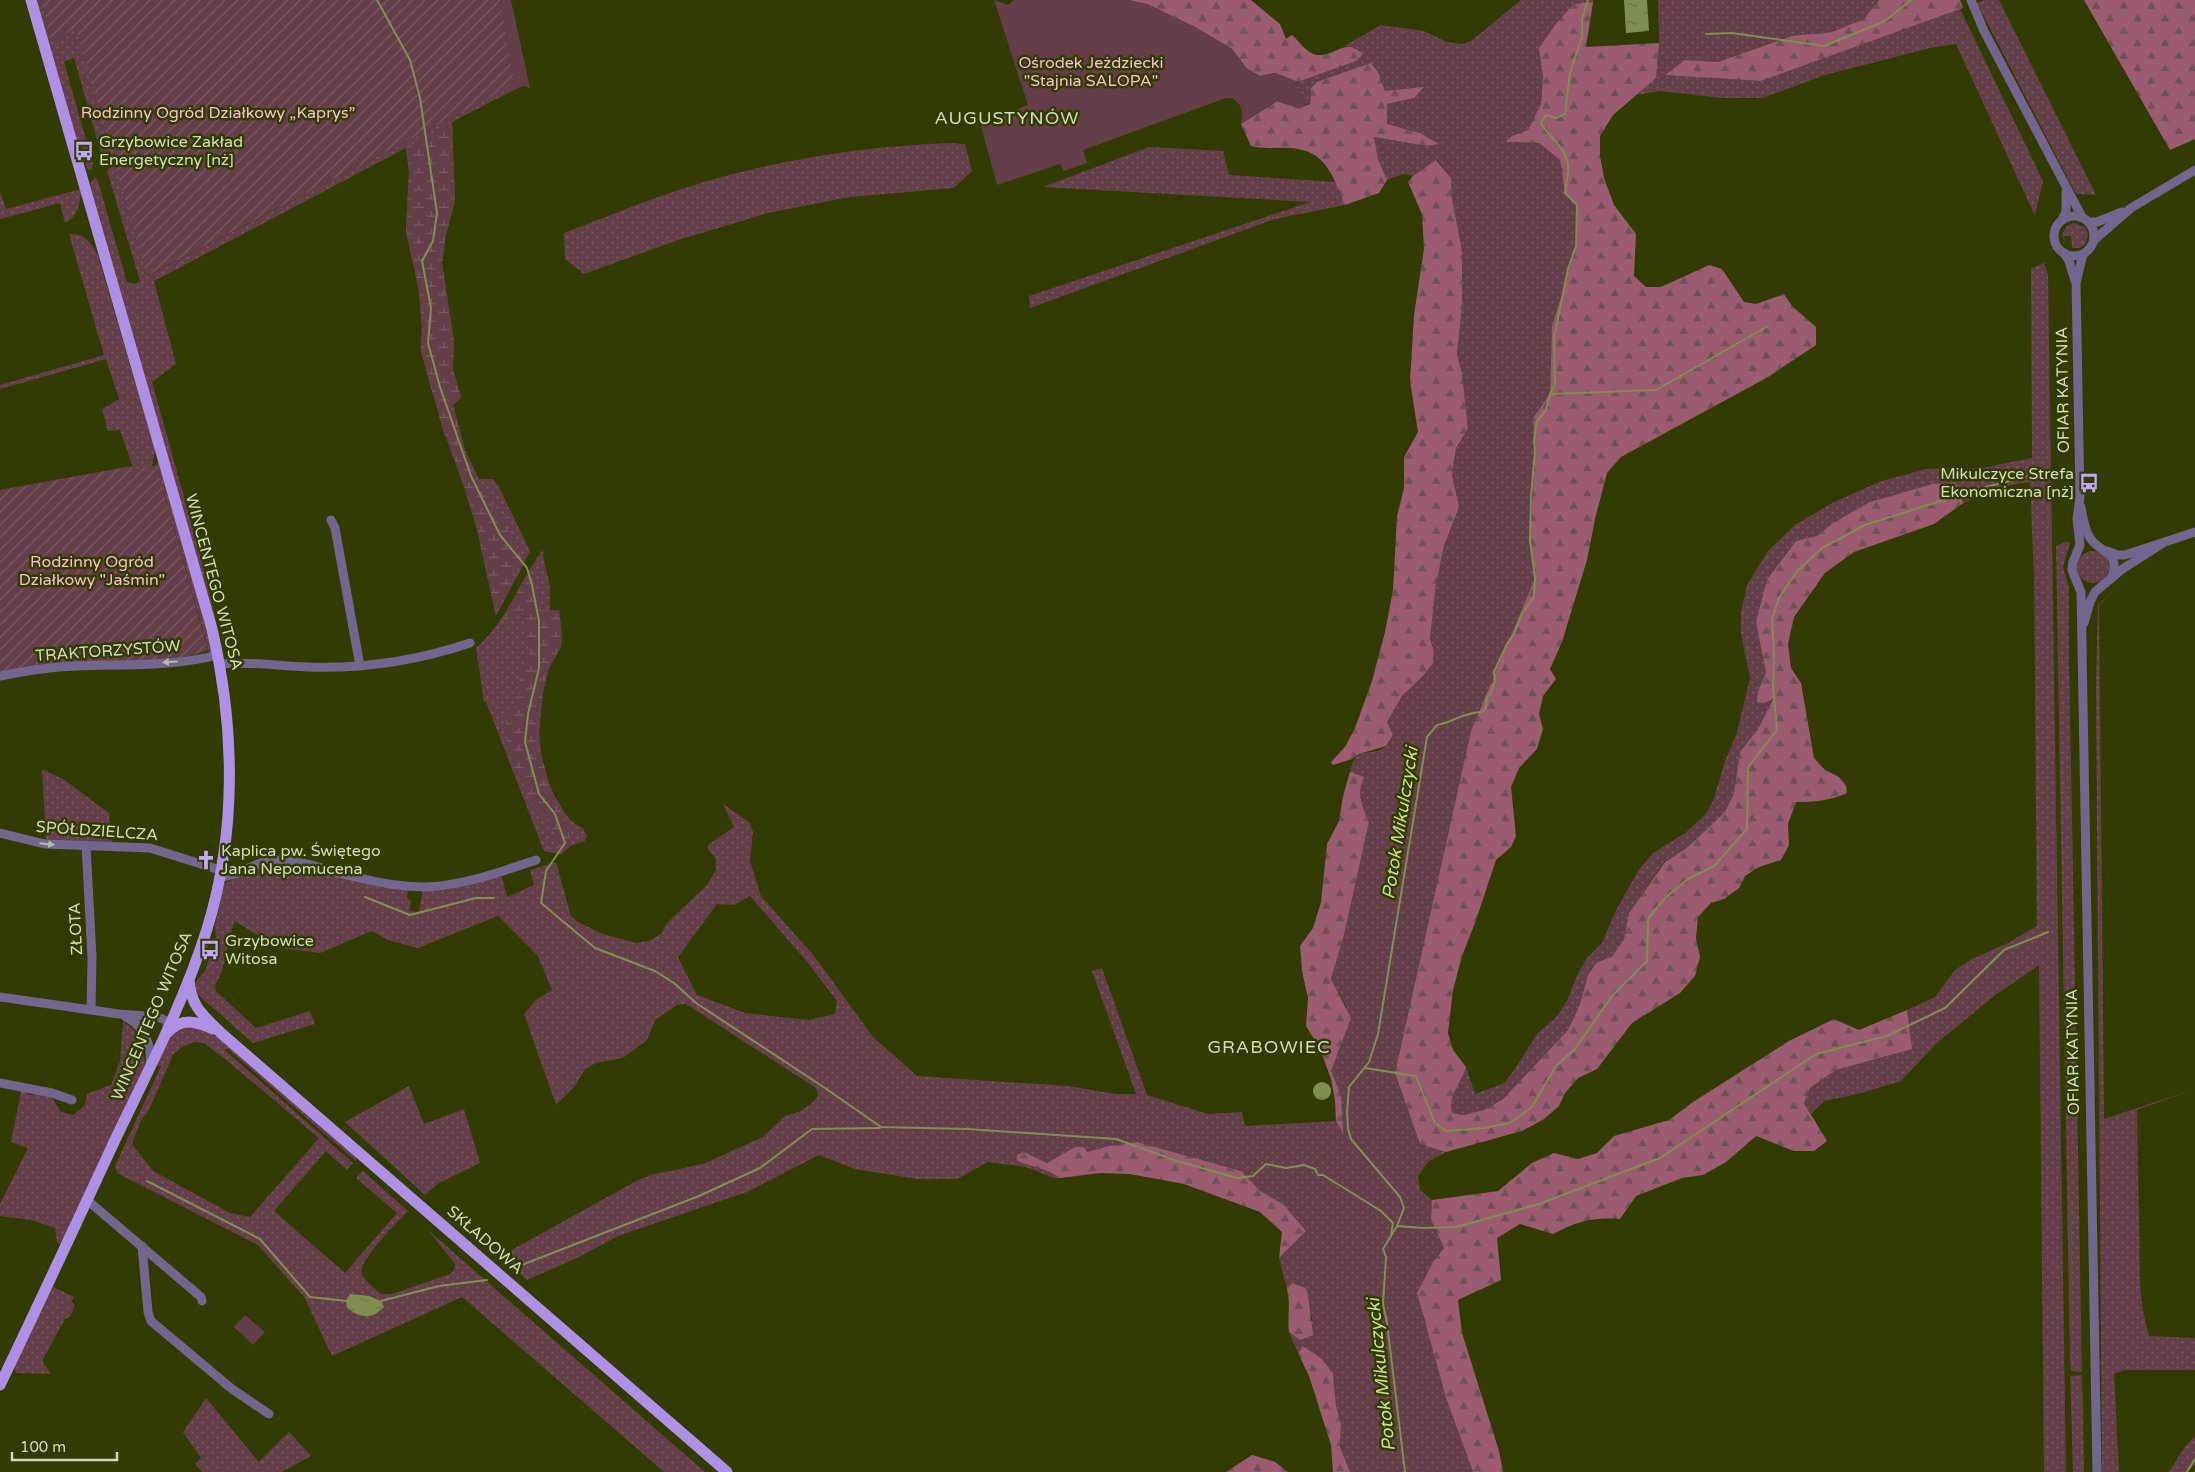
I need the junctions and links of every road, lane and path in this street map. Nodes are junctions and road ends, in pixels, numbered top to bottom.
1 (31, 0) edge
2 (1971, 0) edge
3 (2195, 170) edge
4 (2066, 189) junction
5 (2131, 208) junction
6 (2062, 220) junction
7 (2085, 220) junction
8 (2094, 240) junction
9 (2064, 253) junction
10 (2082, 254) junction
11 (2076, 283) junction
12 (2080, 497) junction
13 (331, 520) dead end
14 (2195, 532) edge
15 (2163, 543) junction
16 (2103, 549) junction
17 (2076, 556) junction
18 (2111, 579) junction
19 (2077, 581) junction
20 (2100, 588) junction
21 (2082, 632) junction
22 (470, 643) dead end
23 (219, 660) junction
24 (360, 666) junction
25 (0, 676) edge
26 (0, 833) edge
27 (86, 846) junction
28 (536, 860) dead end
29 (220, 873) junction
30 (189, 978) junction
31 (0, 997) edge
32 (178, 1005) junction
33 (91, 1010) junction
34 (119, 1014) junction
35 (152, 1016) junction
36 (202, 1020) junction
37 (167, 1027) junction
38 (146, 1035) junction
39 (162, 1040) junction
40 (150, 1066) junction
41 (0, 1083) edge
42 (72, 1100) dead end
43 (87, 1200) junction
44 (142, 1246) junction
45 (202, 1301) dead end
46 (0, 1385) edge
47 (268, 1414) dead end
48 (727, 1472) edge
49 (2096, 1472) edge

1 - 23 main road, WINCENTEGO WITOSA
2 - 4 street
3 - 5 street
4 - 6 street
4 - 7 street
5 - 7 street
5 - 8 street
6 - 7 street
6 - 9 street
7 - 8 street
8 - 10 street
9 - 10 street
9 - 11 street, OFIAR KATYNIA
10 - 11 street, OFIAR KATYNIA
11 - 12 street, OFIAR KATYNIA
12 - 16 street, OFIAR KATYNIA
12 - 17 street, OFIAR KATYNIA
13 - 24 street
14 - 15 street
15 - 16 street
15 - 18 street
16 - 17 street
16 - 18 street, OFIAR KATYNIA
17 - 19 street, OFIAR KATYNIA
18 - 20 street, OFIAR KATYNIA
19 - 20 street
19 - 21 street, OFIAR KATYNIA
20 - 21 street, OFIAR KATYNIA
21 - 49 street, OFIAR KATYNIA
22 - 24 street, TRAKTORZYSTÓW
23 - 24 street, TRAKTORZYSTÓW
23 -> 25 street, TRAKTORZYSTÓW
23 - 29 main road, WINCENTEGO WITOSA
26 -> 27 street, SPÓŁDZIELCZA
27 - 29 street, SPÓŁDZIELCZA
27 - 33 street, ZŁOTA
28 - 29 street
29 - 30 main road, WINCENTEGO WITOSA
30 - 32 main road, WINCENTEGO WITOSA
30 - 36 main road, SKŁADOWA
31 - 33 street
32 - 35 street
32 - 36 main road, SKŁADOWA
32 - 37 main road, WINCENTEGO WITOSA
33 - 34 street
34 - 35 street
34 - 38 street
35 - 37 street
36 - 39 main road
36 - 48 main road, SKŁADOWA
37 - 39 main road, WINCENTEGO WITOSA
38 - 39 street
38 - 40 street
39 - 40 main road, WINCENTEGO WITOSA
40 - 43 main road, WINCENTEGO WITOSA
41 - 42 street
43 - 44 street
43 - 46 main road, WINCENTEGO WITOSA
44 - 45 street
44 - 47 street

